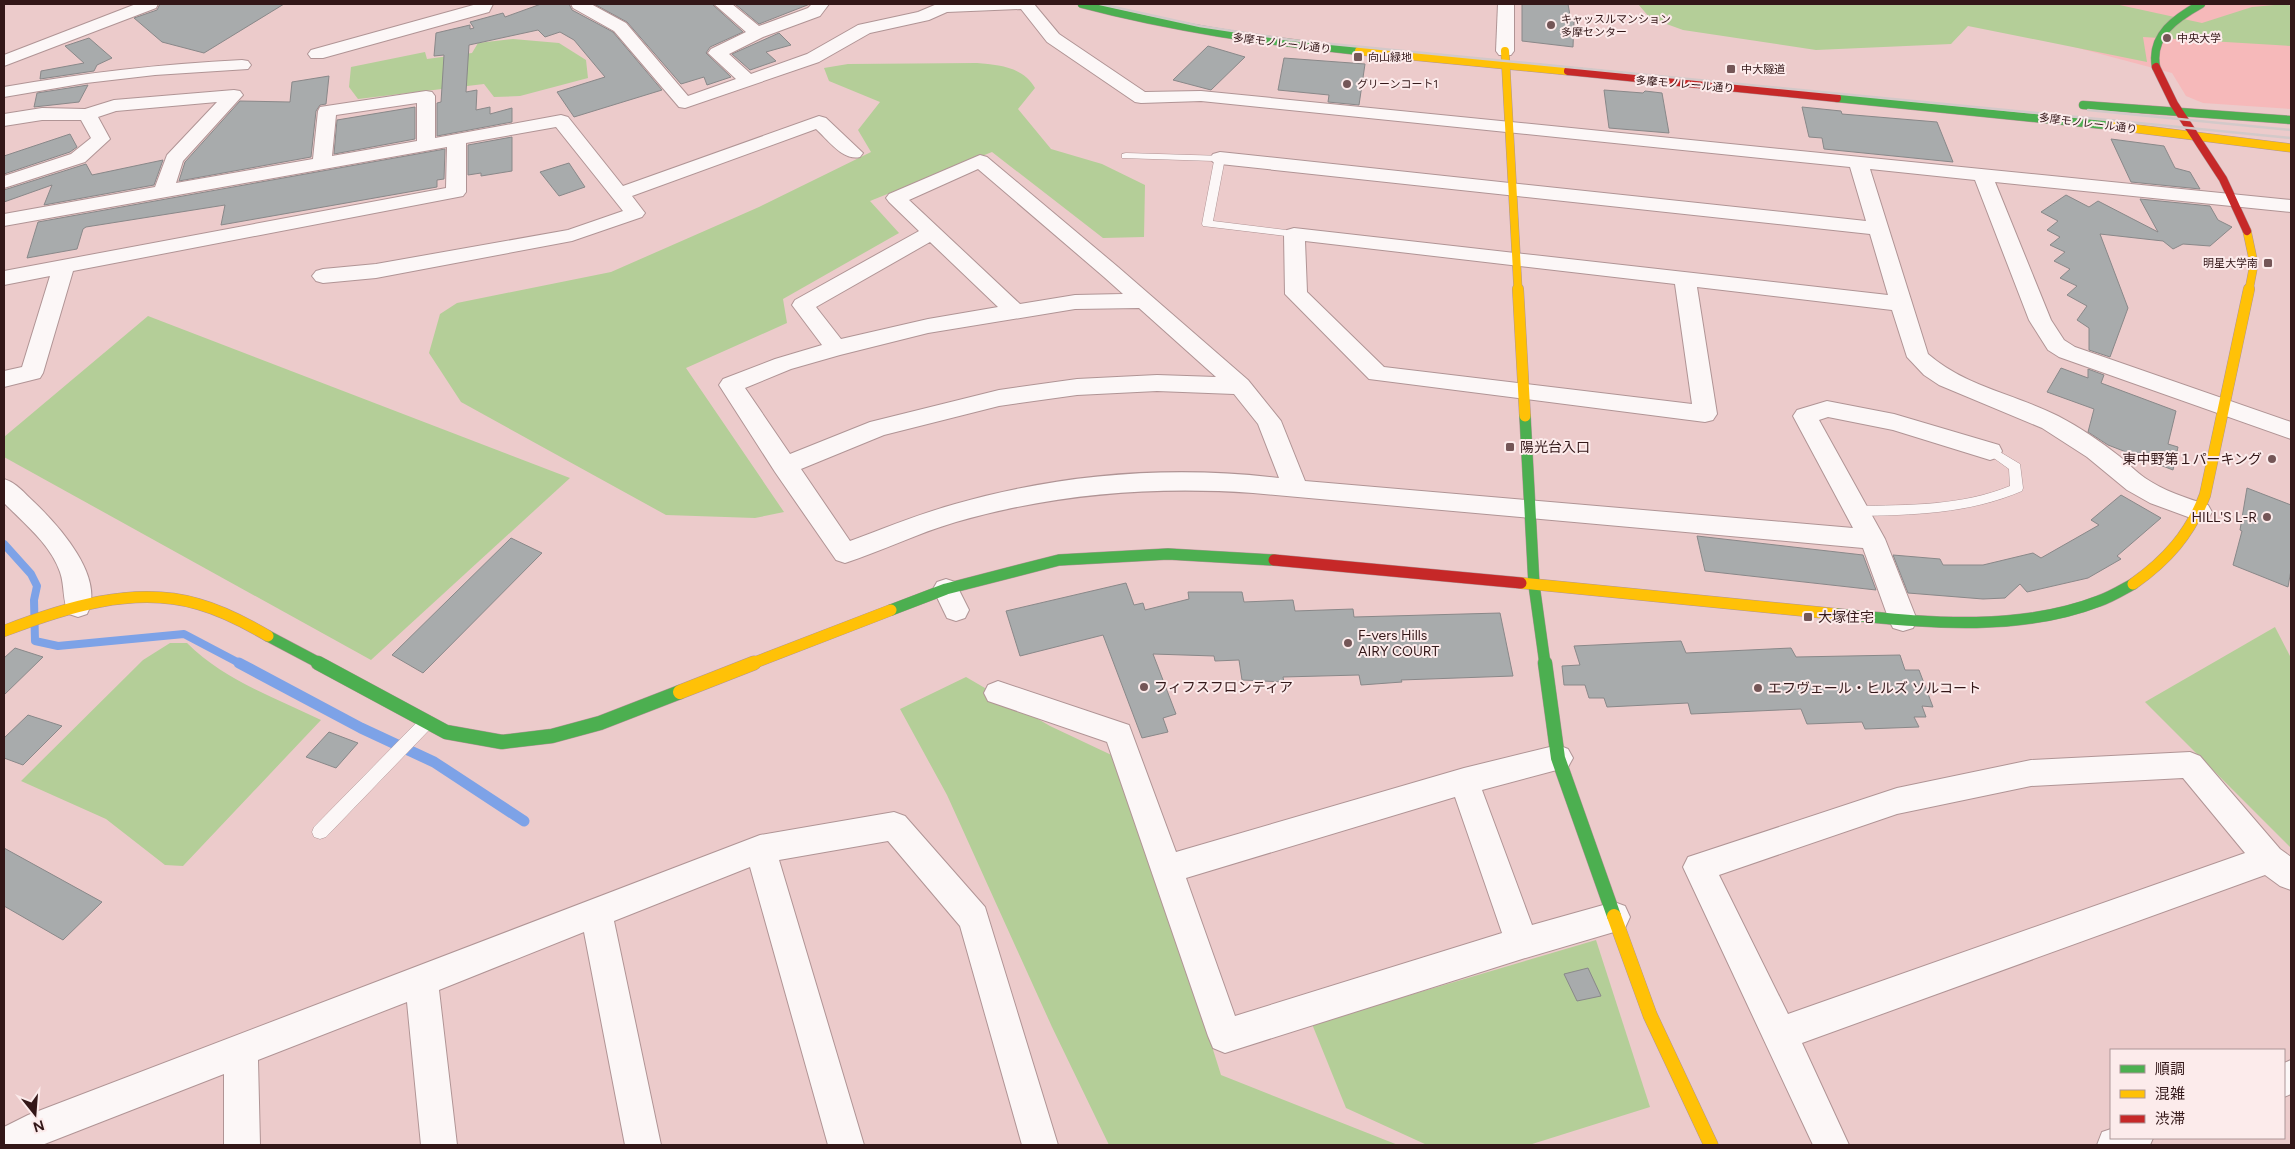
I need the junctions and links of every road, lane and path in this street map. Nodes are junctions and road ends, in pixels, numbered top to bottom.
1 (150, 4) edge
2 (485, 4) edge
3 (580, 4) edge
4 (722, 4) edge
5 (821, 4) edge
6 (1026, 4) edge
7 (1082, 4) edge
8 (1506, 4) edge
9 (2201, 4) edge
10 (757, 33) junction
11 (317, 54) dead end
12 (1504, 55) junction
13 (4, 61) edge
14 (242, 66) dead end
15 (748, 80) junction
16 (4, 92) edge
17 (2074, 104) dead end
18 (2181, 112) junction
19 (86, 115) junction
20 (4, 120) edge
21 (2291, 120) edge
22 (1508, 128) junction
23 (2196, 136) junction
24 (457, 140) junction
25 (426, 145) junction
26 (2291, 148) edge
27 (853, 154) dead end
28 (1126, 156) dead end
29 (1220, 158) junction
30 (322, 163) junction
31 (1858, 163) junction
32 (1983, 176) junction
33 (4, 182) edge
34 (1512, 189) junction
35 (164, 191) junction
36 (619, 194) junction
37 (2234, 201) junction
38 (2291, 206) edge
39 (4, 220) edge
40 (1879, 229) junction
41 (932, 232) junction
42 (1294, 234) junction
43 (1515, 260) junction
44 (64, 266) junction
45 (323, 276) dead end
46 (4, 278) edge
47 (1686, 279) junction
48 (1143, 301) junction
49 (1903, 304) junction
50 (1014, 310) junction
51 (836, 348) junction
52 (4, 378) edge
53 (1240, 386) junction
54 (1523, 390) junction
55 (2224, 408) junction
56 (2291, 430) edge
57 (1990, 451) joint
58 (784, 466) junction
59 (4, 488) edge
60 (1296, 489) junction
61 (1530, 509) junction
62 (1856, 511) junction
63 (2199, 512) junction
64 (1872, 539) junction
65 (1534, 585) junction
66 (66, 609) junction
67 (1903, 620) junction
68 (8, 629) edge
69 (998, 692) dead end
70 (427, 722) junction
71 (1558, 758) junction
72 (1464, 781) junction
73 (320, 832) dead end
74 (760, 849) junction
75 (2280, 867) edge
76 (1167, 869) junction
77 (596, 913) junction
78 (1614, 917) junction
79 (1522, 943) junction
80 (421, 980) junction
81 (1780, 1034) junction
82 (241, 1050) junction
83 (2132, 1139) edge
84 (6, 1145) edge
85 (242, 1145) edge
86 (438, 1145) edge
87 (643, 1145) edge
88 (846, 1145) edge
89 (1040, 1145) edge
90 (1711, 1145) edge
91 (1831, 1145) edge
92 (2115, 1145) edge

1 - 13 street
2 - 11 street
3 - 15 street
4 - 10 street
5 - 10 street
6 - 15 street
6 - 22 street
7 - 12 street, 多摩モノレール通り
8 - 12 street
9 - 18 street
10 - 15 street
12 - 22 street
12 - 23 street, 多摩モノレール通り
14 - 16 street
17 - 18 street, 多摩モノレール通り
18 - 21 street, 多摩モノレール通り
18 - 23 street
19 - 20 street
19 - 33 street
19 - 35 street
22 - 31 street
22 - 34 street
23 - 26 street, 多摩モノレール通り
23 - 37 street
24 - 25 street
24 - 36 street
24 - 44 street
25 - 30 street
25 - 30 street
27 - 36 street
28 - 29 lane
29 - 34 street
29 - 42 lane
30 - 35 street
31 - 32 street
31 - 40 street
32 - 37 street
32 - 55 street
34 - 40 street
34 - 43 street
35 - 39 street
36 - 45 street
37 - 38 street
37 - 55 street
40 - 49 street
41 - 48 street
41 - 50 street
41 - 51 street
42 - 43 street
42 - 54 street
43 - 47 street
43 - 54 street
44 - 46 street
44 - 52 street
47 - 49 street
47 - 54 street
48 - 50 street
48 - 53 street
49 - 63 street
50 - 51 street
51 - 58 street
53 - 58 street
53 - 60 street
54 - 61 street
55 - 56 street
55 - 63 street
57 - 62 lane
57 - 62 street
58 - 60 street
59 - 66 street
60 - 61 street
61 - 64 street
61 - 65 street
62 - 64 street
63 - 67 street
64 - 67 street
65 - 67 street
65 - 70 street
65 - 71 street
66 - 68 street
66 - 70 street
69 - 76 street
70 - 73 lane
71 - 72 street
71 - 78 street
72 - 76 street
72 - 79 street
74 - 77 street
74 - 88 street
74 - 89 street
75 - 81 street
75 - 81 street
76 - 79 street
77 - 80 street
77 - 87 street
78 - 79 street
78 - 90 street
80 - 82 street
80 - 86 street
81 - 91 street
82 - 84 street
82 - 85 street
83 - 92 street

